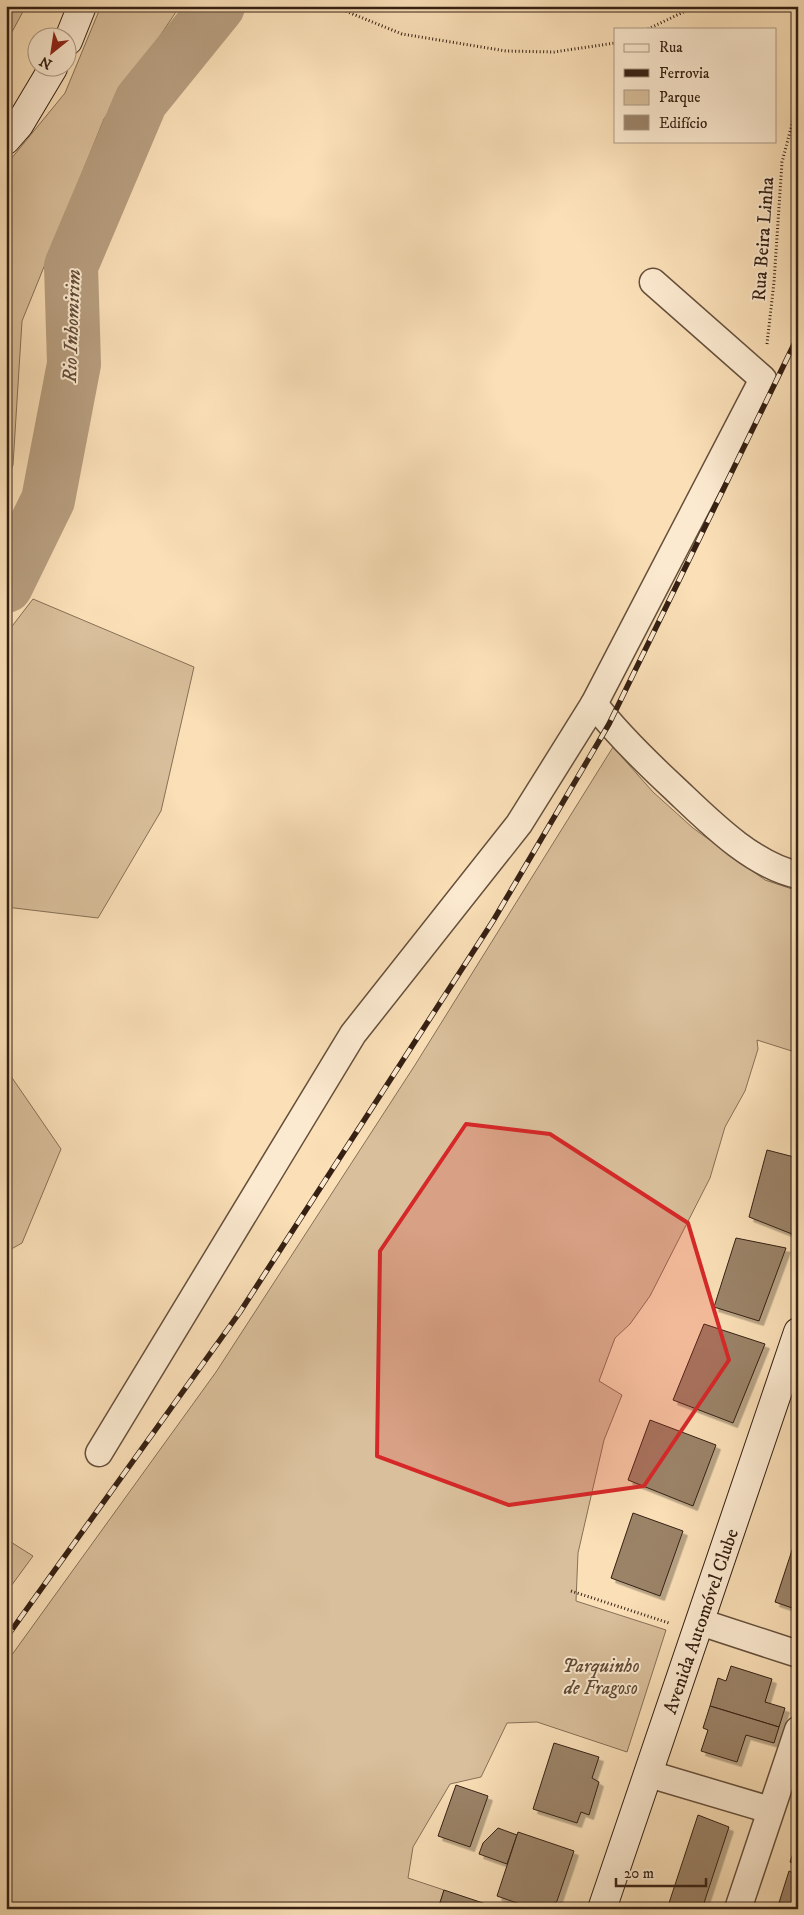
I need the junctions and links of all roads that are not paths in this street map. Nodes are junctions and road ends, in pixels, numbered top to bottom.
1 (82, 6) edge
2 (73, 28) edge
3 (47, 78) edge
4 (6, 140) edge
5 (653, 282) dead end
6 (594, 704) junction
7 (798, 875) edge
8 (798, 1332) edge
9 (100, 1453) dead end
10 (700, 1622) junction
11 (798, 1654) edge
12 (798, 1730) edge
13 (648, 1774) junction
14 (770, 1810) junction
15 (602, 1909) edge
16 (738, 1909) edge

1 - 2 main road
3 - 4 main road
5 - 6 street
6 - 7 street
6 - 9 street
8 - 10 main road, Avenida Automóvel Clube
10 - 11 street
10 - 13 main road, Avenida Automóvel Clube
12 - 14 street
13 - 14 street
13 - 15 main road, Avenida Automóvel Clube
14 - 16 street

